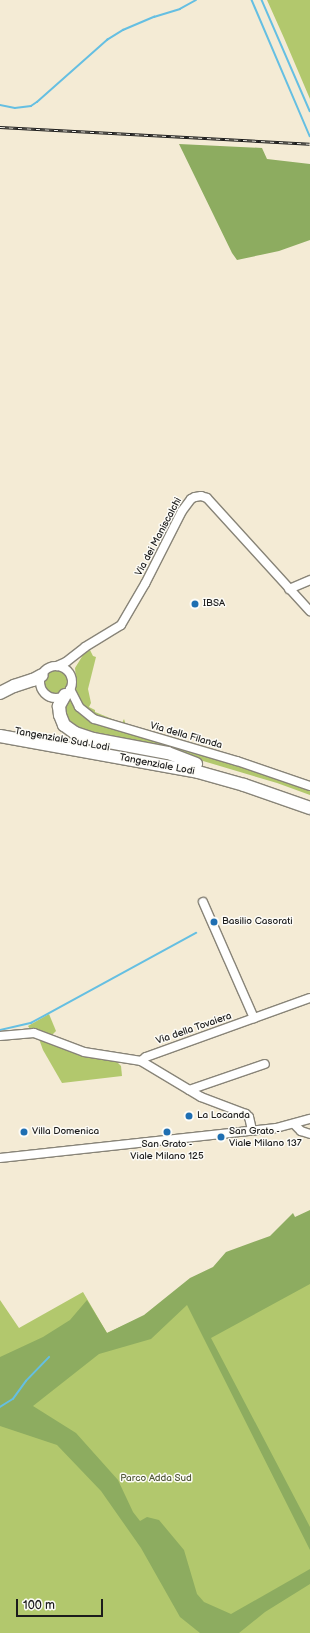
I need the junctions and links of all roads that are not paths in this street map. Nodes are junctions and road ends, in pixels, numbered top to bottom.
1 (310, 580) edge
2 (289, 589) junction
3 (310, 611) edge
4 (74, 658) junction
5 (57, 666) junction
6 (42, 675) junction
7 (71, 676) junction
8 (68, 692) junction
9 (0, 693) edge
10 (0, 728) edge
11 (0, 736) edge
12 (196, 764) junction
13 (310, 786) edge
14 (310, 800) edge
15 (310, 808) edge
16 (203, 902) dead end
17 (310, 998) edge
18 (254, 1018) junction
19 (0, 1036) edge
20 (141, 1061) junction
21 (265, 1064) dead end
22 (189, 1090) junction
23 (310, 1119) edge
24 (294, 1124) junction
25 (252, 1130) junction
26 (310, 1134) edge
27 (0, 1158) edge

1 - 2 street
2 - 3 street, Via dei Maniscalchi
2 - 4 street, Via dei Maniscalchi
4 - 5 street
4 - 7 street
5 - 6 street
5 - 7 street
6 - 8 street
6 - 9 highway
7 - 8 street
8 - 12 highway
8 - 13 street, Via della Filanda
10 - 12 highway, Tangenziale Sud Lodi
11 - 15 highway, Tangenziale Lodi
12 - 14 highway, Tangenziale Sud Lodi
16 - 18 street
17 - 18 street, Via della Tovaiera
18 - 20 street, Via della Tovaiera
19 - 20 street
20 - 22 street
21 - 22 street
22 - 25 street
23 - 24 street
24 - 25 street
24 - 26 street
25 - 27 street

